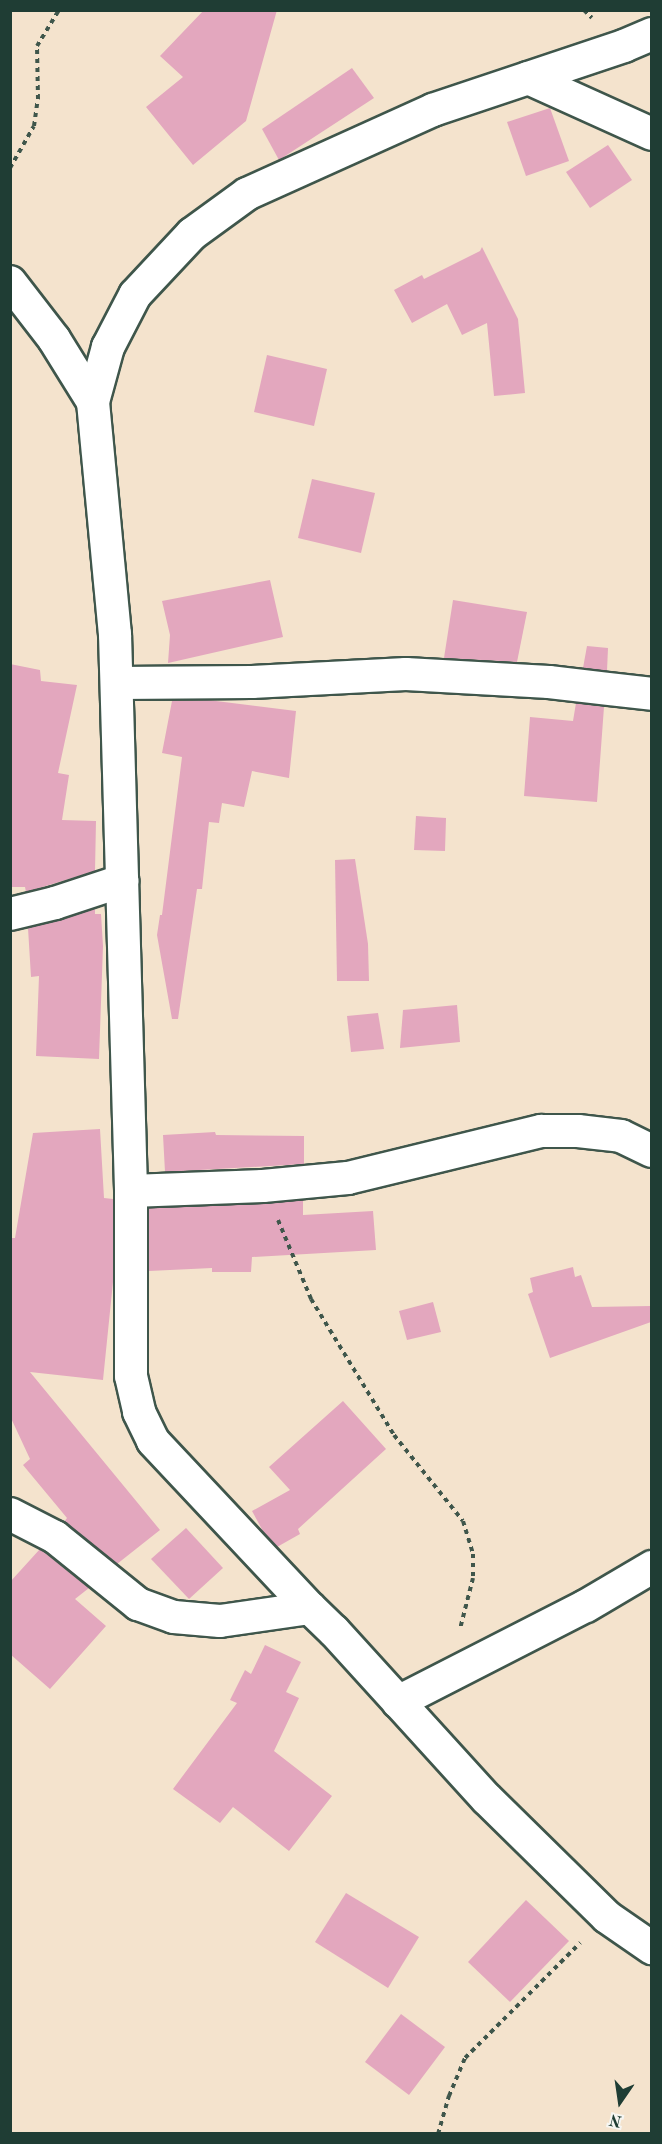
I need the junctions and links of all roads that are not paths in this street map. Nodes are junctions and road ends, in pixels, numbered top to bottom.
1 (651, 34) edge
2 (528, 78) junction
3 (651, 134) edge
4 (10, 282) edge
5 (93, 402) junction
6 (117, 683) junction
7 (651, 694) edge
8 (122, 881) junction
9 (10, 914) edge
10 (651, 1151) edge
11 (131, 1191) junction
12 (10, 1514) edge
13 (651, 1567) edge
14 (310, 1608) junction
15 (398, 1702) junction
16 (651, 1948) edge

1 - 2 street
2 - 3 street
2 - 5 street
4 - 5 street
5 - 6 street
6 - 7 street
6 - 8 street
8 - 9 street
8 - 11 street
10 - 11 street
11 - 14 street
12 - 14 street
13 - 15 street
14 - 15 street
15 - 16 street

